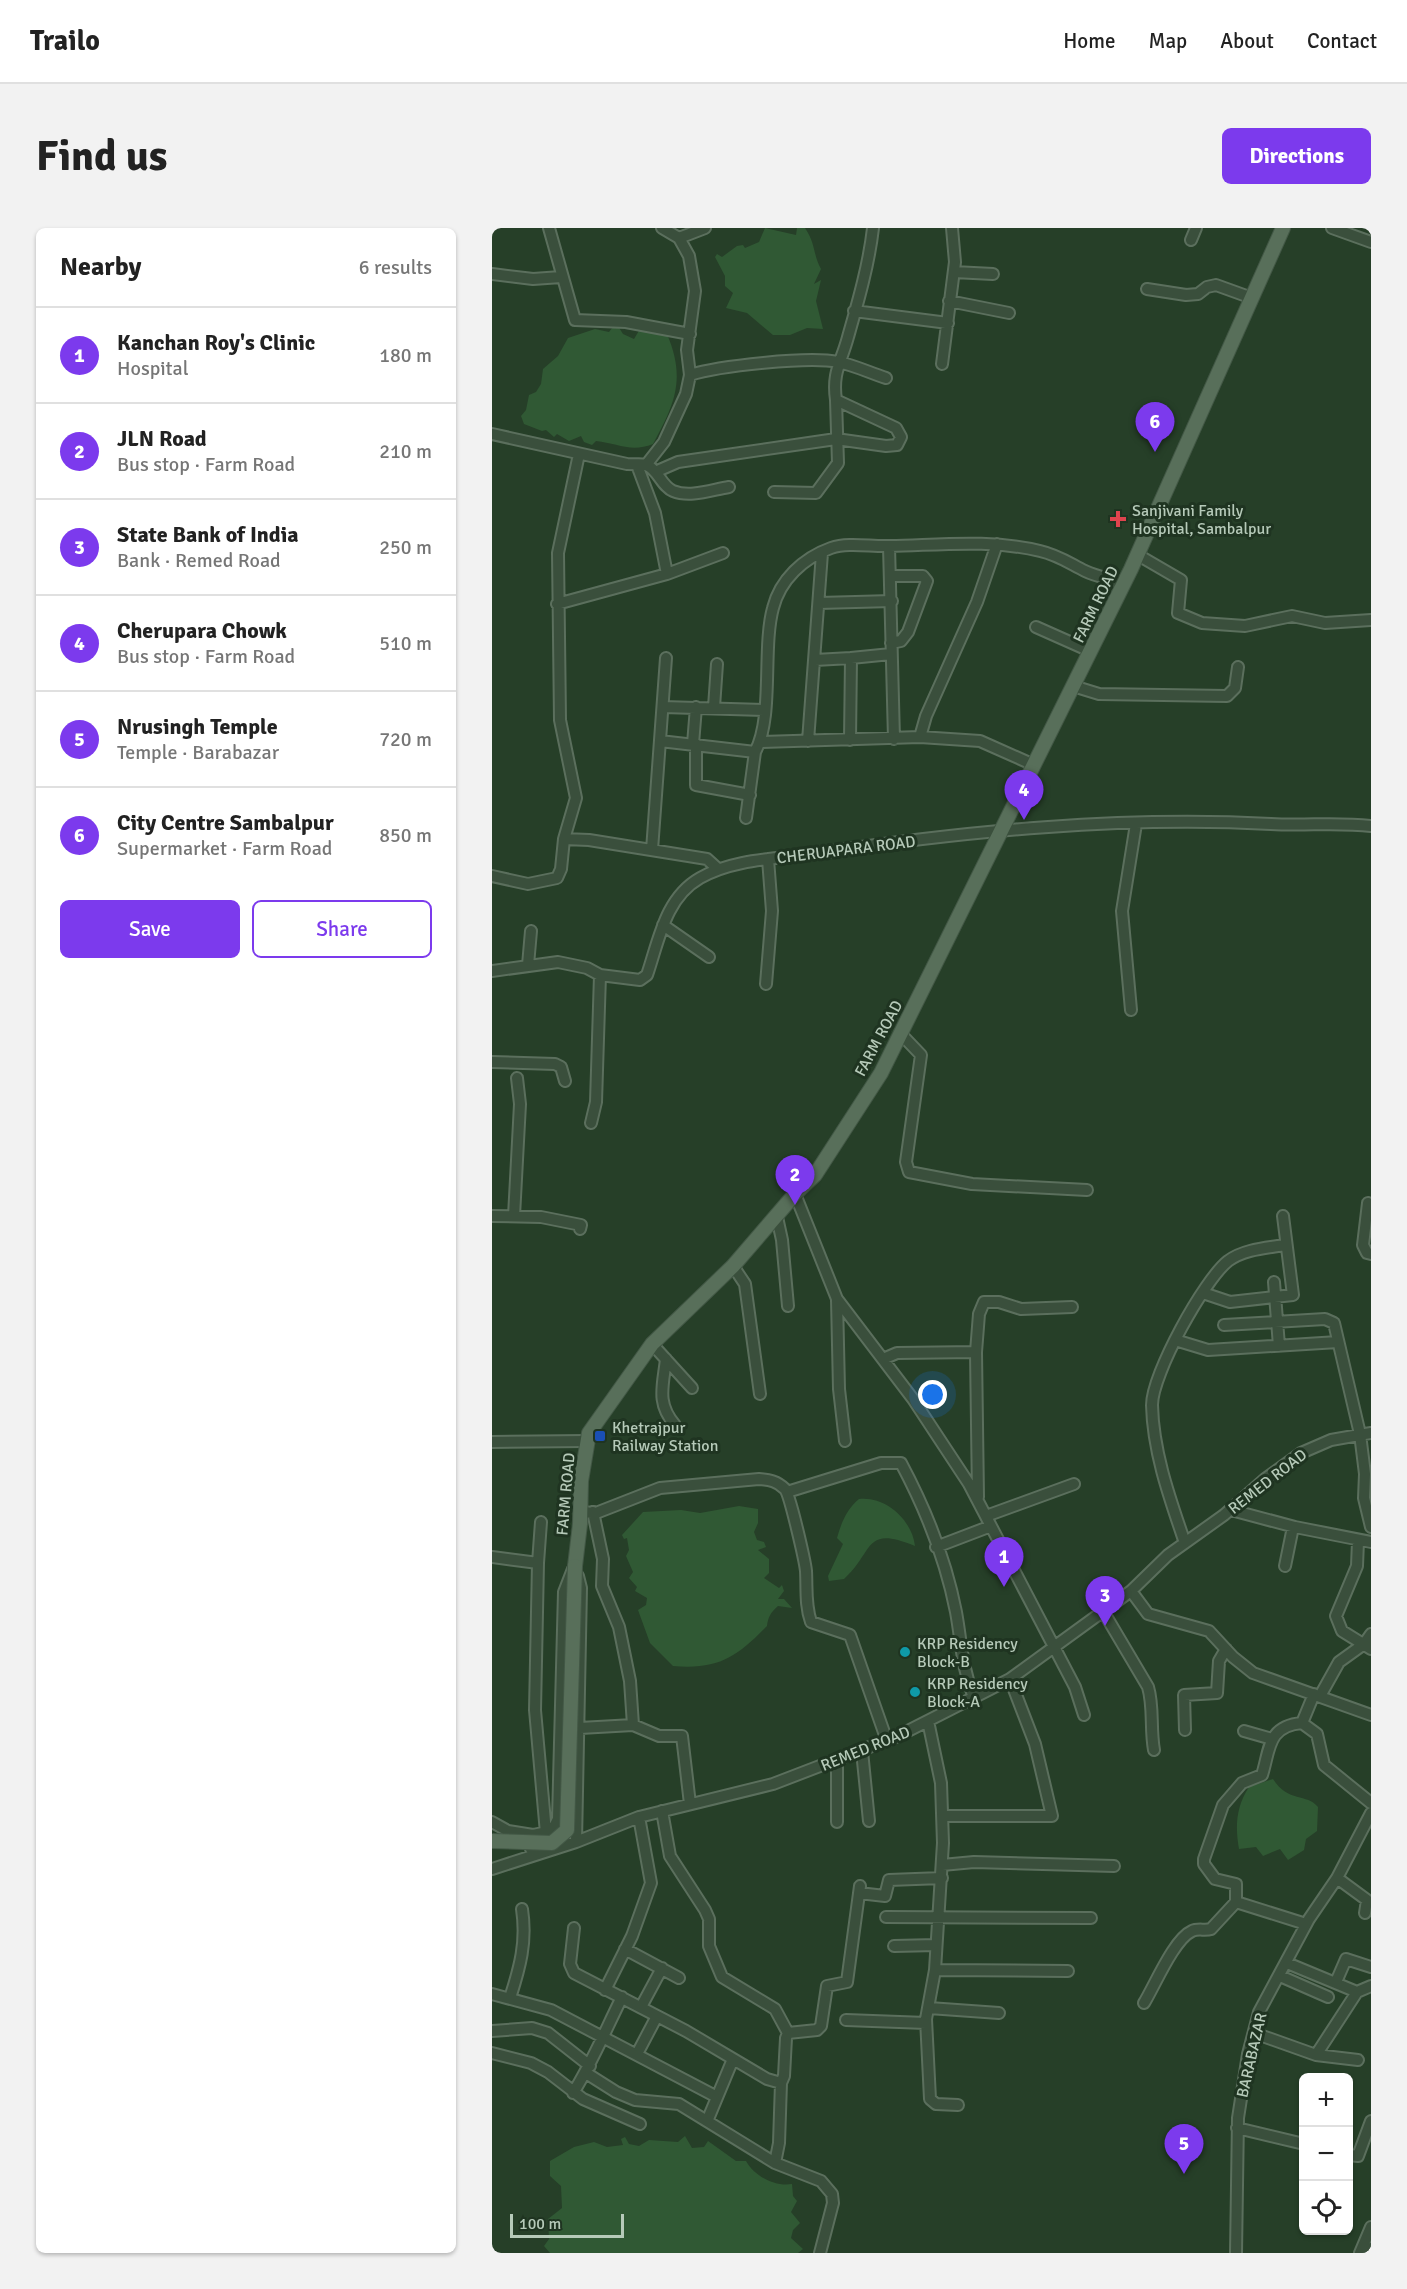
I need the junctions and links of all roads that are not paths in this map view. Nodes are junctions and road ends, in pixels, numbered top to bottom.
1 (549, 228) edge
2 (662, 228) edge
3 (705, 228) edge
4 (873, 228) edge
5 (952, 228) edge
6 (1196, 228) edge
7 (1283, 228) edge
8 (1332, 228) edge
9 (679, 238) junction
10 (1191, 240) dead end
11 (1371, 242) edge
12 (954, 272) junction
13 (492, 274) edge
14 (993, 274) dead end
15 (561, 277) junction
16 (1147, 289) dead end
17 (1252, 298) junction
18 (950, 301) junction
19 (854, 311) junction
20 (1009, 313) dead end
21 (948, 323) junction
22 (690, 334) junction
23 (838, 362) junction
24 (942, 364) dead end
25 (690, 375) junction
26 (886, 378) dead end
27 (836, 400) junction
28 (492, 434) edge
29 (836, 439) junction
30 (579, 454) junction
31 (646, 467) junction
32 (729, 487) dead end
33 (774, 492) dead end
34 (997, 544) junction
35 (889, 546) junction
36 (723, 553) dead end
37 (822, 553) junction
38 (1138, 555) junction
39 (667, 574) junction
40 (891, 576) junction
41 (1124, 583) junction
42 (892, 601) junction
43 (819, 603) junction
44 (557, 604) junction
45 (1371, 620) edge
46 (1036, 627) dead end
47 (891, 649) junction
48 (1090, 651) junction
49 (666, 658) dead end
50 (851, 658) junction
51 (815, 660) junction
52 (717, 664) dead end
53 (1238, 667) dead end
54 (1073, 686) junction
55 (663, 707) junction
56 (696, 707) junction
57 (714, 707) junction
58 (764, 710) junction
59 (920, 737) junction
60 (894, 739) junction
61 (850, 740) junction
62 (660, 741) junction
63 (808, 741) junction
64 (695, 744) junction
65 (758, 747) junction
66 (1034, 765) junction
67 (750, 795) junction
68 (746, 818) dead end
69 (1136, 824) junction
70 (1371, 826) edge
71 (1001, 831) junction
72 (564, 839) junction
73 (652, 850) junction
74 (768, 859) junction
75 (718, 869) junction
76 (492, 876) edge
77 (663, 924) junction
78 (531, 931) dead end
79 (709, 957) dead end
80 (528, 965) junction
81 (492, 971) edge
82 (600, 975) junction
83 (766, 984) dead end
84 (1131, 1010) dead end
85 (900, 1033) junction
86 (492, 1062) edge
87 (518, 1078) dead end
88 (565, 1081) dead end
89 (591, 1123) dead end
90 (1087, 1190) dead end
91 (795, 1194) junction
92 (1368, 1203) dead end
93 (492, 1216) edge
94 (514, 1216) junction
95 (1283, 1216) dead end
96 (777, 1217) junction
97 (580, 1229) dead end
98 (1285, 1245) junction
99 (1371, 1254) edge
100 (733, 1266) junction
101 (1274, 1282) dead end
102 (1203, 1293) junction
103 (837, 1299) junction
104 (1274, 1299) junction
105 (788, 1306) dead end
106 (1072, 1307) dead end
107 (1276, 1320) junction
108 (1224, 1325) dead end
109 (1175, 1340) junction
110 (1338, 1342) junction
111 (652, 1344) junction
112 (1279, 1346) junction
113 (976, 1352) junction
114 (666, 1359) junction
115 (883, 1359) junction
116 (692, 1388) dead end
117 (760, 1394) dead end
118 (675, 1425) dead end
119 (1366, 1433) edge
120 (586, 1441) junction
121 (845, 1441) dead end
122 (492, 1442) edge
123 (1074, 1484) dead end
124 (787, 1492) junction
125 (978, 1501) junction
126 (1231, 1510) junction
127 (587, 1512) junction
128 (986, 1516) junction
129 (541, 1522) dead end
130 (991, 1527) junction
131 (1293, 1527) junction
132 (1371, 1527) edge
133 (1358, 1541) junction
134 (1371, 1542) edge
135 (1185, 1543) junction
136 (936, 1547) junction
137 (492, 1557) edge
138 (538, 1563) junction
139 (574, 1566) junction
140 (1285, 1566) dead end
141 (1131, 1591) junction
142 (1103, 1611) junction
143 (1371, 1634) edge
144 (1054, 1646) junction
145 (1367, 1646) edge
146 (1226, 1649) junction
147 (1010, 1679) junction
148 (1317, 1695) junction
149 (974, 1698) junction
150 (1084, 1715) dead end
151 (1371, 1715) edge
152 (928, 1721) junction
153 (1302, 1723) junction
154 (633, 1725) junction
155 (580, 1728) junction
156 (1185, 1730) dead end
157 (1244, 1731) dead end
158 (1272, 1739) junction
159 (887, 1741) junction
160 (1154, 1750) dead end
161 (862, 1751) junction
162 (837, 1761) junction
163 (1371, 1803) edge
164 (690, 1804) junction
165 (662, 1811) junction
166 (1371, 1814) edge
167 (942, 1816) junction
168 (639, 1817) junction
169 (869, 1821) dead end
170 (492, 1822) edge
171 (837, 1822) dead end
172 (546, 1833) junction
173 (533, 1835) junction
174 (492, 1841) edge
175 (576, 1842) junction
176 (531, 1855) junction
177 (942, 1866) junction
178 (1114, 1866) dead end
179 (492, 1869) edge
180 (942, 1878) junction
181 (1336, 1878) junction
182 (1236, 1902) junction
183 (1368, 1905) edge
184 (522, 1909) dead end
185 (886, 1917) dead end
186 (938, 1918) junction
187 (1091, 1918) dead end
188 (1306, 1924) junction
189 (574, 1928) dead end
190 (936, 1945) junction
191 (894, 1946) dead end
192 (625, 1950) junction
193 (1287, 1963) junction
194 (1371, 1967) edge
195 (662, 1968) junction
196 (935, 1970) junction
197 (1068, 1971) dead end
198 (1280, 1976) junction
199 (679, 1978) dead end
200 (1336, 1982) junction
201 (1371, 1986) edge
202 (605, 1990) junction
203 (1358, 1992) junction
204 (492, 1994) edge
205 (622, 1997) junction
206 (1328, 1997) dead end
207 (510, 1998) junction
208 (1144, 2003) dead end
209 (641, 2007) junction
210 (929, 2008) junction
211 (999, 2013) dead end
212 (657, 2016) junction
213 (846, 2020) dead end
214 (926, 2023) junction
215 (492, 2031) edge
216 (788, 2033) junction
217 (1254, 2033) junction
218 (601, 2037) junction
219 (492, 2053) edge
220 (638, 2054) junction
221 (1316, 2055) junction
222 (734, 2059) junction
223 (1358, 2060) dead end
224 (588, 2069) junction
225 (780, 2084) junction
226 (573, 2093) junction
227 (717, 2097) junction
228 (958, 2105) dead end
229 (708, 2119) junction
230 (1371, 2121) edge
231 (640, 2124) dead end
232 (1237, 2128) junction
233 (1299, 2143) edge
234 (1353, 2156) edge
235 (775, 2163) junction
236 (1371, 2227) edge
237 (1371, 2248) edge
238 (1234, 2252) edge
239 (820, 2253) edge
240 (1360, 2253) edge
241 (1369, 2253) edge

1 - 15 street
2 - 9 street
3 - 9 street
4 - 19 street
5 - 12 street
6 - 10 street
7 - 17 main road, FARM ROAD
8 - 11 street
9 - 22 street
12 - 14 street
12 - 18 street
13 - 15 street
15 - 22 street
16 - 17 street
17 - 38 main road, FARM ROAD
18 - 20 street
18 - 21 street
19 - 21 street
19 - 23 street
21 - 24 street
22 - 25 street
23 - 25 street
23 - 26 street
23 - 27 street
25 - 31 street
27 - 29 street
27 - 29 street
28 - 30 street
29 - 31 street
29 - 33 street
30 - 31 street
30 - 44 street
31 - 32 street
31 - 39 street
34 - 35 street
34 - 41 street
34 - 59 street
35 - 37 street
35 - 40 street
36 - 39 street
37 - 43 street
37 - 58 street
38 - 41 main road, FARM ROAD
38 - 45 street
39 - 44 street
40 - 42 street
40 - 47 street
41 - 48 main road, FARM ROAD
42 - 43 street
42 - 47 street
43 - 51 street
44 - 72 street
46 - 48 street
47 - 50 street
47 - 60 street
48 - 54 main road, FARM ROAD
49 - 55 street
50 - 51 street
50 - 61 street
51 - 63 street
52 - 57 street
53 - 54 street
54 - 66 main road, FARM ROAD
55 - 56 street
55 - 62 street
56 - 57 street
56 - 64 street
57 - 58 street
58 - 65 street
59 - 60 street
59 - 66 street
60 - 61 street
61 - 63 street
62 - 64 street
62 - 73 street
63 - 65 street
64 - 65 street
64 - 67 street
65 - 67 street
66 - 71 main road, FARM ROAD
67 - 68 street
69 - 70 street, CHERUAPARA ROAD
69 - 71 street, CHERUAPARA ROAD
69 - 84 street
71 - 74 street, CHERUAPARA ROAD
71 - 85 main road, FARM ROAD
72 - 73 street
72 - 76 street
73 - 75 street
74 - 75 street, CHERUAPARA ROAD
74 - 83 street
75 - 77 street, CHERUAPARA ROAD
77 - 79 street
77 - 82 street, CHERUAPARA ROAD
78 - 80 street
80 - 81 street, CHERUAPARA ROAD
80 - 82 street, CHERUAPARA ROAD
82 - 89 street
85 - 90 street
85 - 91 main road, FARM ROAD
86 - 88 street
87 - 94 street
91 - 96 main road, FARM ROAD
91 - 103 street
92 - 99 street
93 - 94 street
94 - 97 street
95 - 98 street
96 - 100 main road, FARM ROAD
96 - 105 street
98 - 102 street
98 - 104 street
100 - 111 main road, FARM ROAD
100 - 117 street
101 - 104 street
102 - 104 street
102 - 109 street
103 - 115 street
103 - 121 street
104 - 107 street
106 - 113 street
107 - 108 street
107 - 110 street
107 - 112 street
109 - 112 street
109 - 135 street
110 - 112 street
110 - 119 street
111 - 114 street
111 - 120 main road, FARM ROAD
113 - 115 street
113 - 125 street
114 - 116 street
114 - 118 street
115 - 125 street
119 - 126 street, REMED ROAD
119 - 132 street
120 - 122 street
120 - 127 main road, FARM ROAD
123 - 128 street
124 - 127 street
124 - 136 street
124 - 159 street
125 - 128 street
126 - 131 street
126 - 135 street, REMED ROAD
127 - 139 main road, FARM ROAD
127 - 154 street
128 - 130 street
129 - 138 street
130 - 136 street
130 - 144 street
131 - 133 street
131 - 140 street
133 - 134 street
133 - 145 street
135 - 141 street, REMED ROAD
136 - 149 street
137 - 138 street
138 - 172 street
139 - 155 street, FARM ROAD
139 - 172 street
139 - 174 main road, bridge
141 - 142 street, REMED ROAD
141 - 146 street
142 - 144 street, REMED ROAD
142 - 160 street
143 - 145 street
144 - 147 street, REMED ROAD
144 - 150 street
145 - 148 street
146 - 148 street
146 - 156 street
147 - 149 street, REMED ROAD
147 - 167 street
148 - 151 street
148 - 153 street
149 - 152 street, REMED ROAD
152 - 159 street, REMED ROAD
152 - 167 street
153 - 158 street
153 - 163 street
154 - 155 street
154 - 164 street
155 - 175 street, FARM ROAD
157 - 158 street
158 - 182 street
159 - 161 street, REMED ROAD
161 - 162 street, REMED ROAD
161 - 169 street
162 - 164 street, REMED ROAD
162 - 171 street
164 - 165 street, REMED ROAD
165 - 168 street, REMED ROAD
165 - 216 street
166 - 181 street, BARABAZAR
167 - 177 street
168 - 175 street, REMED ROAD
168 - 192 street
170 - 173 street
172 - 173 street
173 - 176 street
175 - 176 street, REMED ROAD
176 - 179 street, REMED ROAD
177 - 178 street
177 - 180 street
180 - 186 street
180 - 216 street
181 - 183 street
181 - 188 street, BARABAZAR
182 - 188 street
182 - 208 street
184 - 207 street
185 - 186 street
186 - 187 street
186 - 190 street
188 - 193 street, BARABAZAR
189 - 202 street
190 - 191 street
190 - 196 street
192 - 195 street
192 - 202 street
193 - 198 street, BARABAZAR
193 - 200 street
194 - 200 street
195 - 199 street
195 - 209 street
196 - 197 street
196 - 210 street
198 - 206 street
198 - 217 street, BARABAZAR
200 - 203 street
201 - 203 street
202 - 205 street
203 - 221 street
204 - 207 street
205 - 209 street
205 - 218 street
207 - 218 street
209 - 212 street
210 - 211 street
210 - 214 street
212 - 220 street
212 - 222 street
213 - 214 street
214 - 228 street
215 - 224 street
216 - 225 street
217 - 221 street
217 - 232 street, BARABAZAR
218 - 220 street
218 - 224 street
219 - 226 street
220 - 227 street
221 - 223 street
222 - 225 street
222 - 227 street
224 - 226 street
224 - 229 street
225 - 235 street
226 - 231 street
227 - 229 street
229 - 235 street
230 - 234 street
232 - 233 street
232 - 238 street, BARABAZAR
235 - 239 street
236 - 240 street
237 - 241 street

